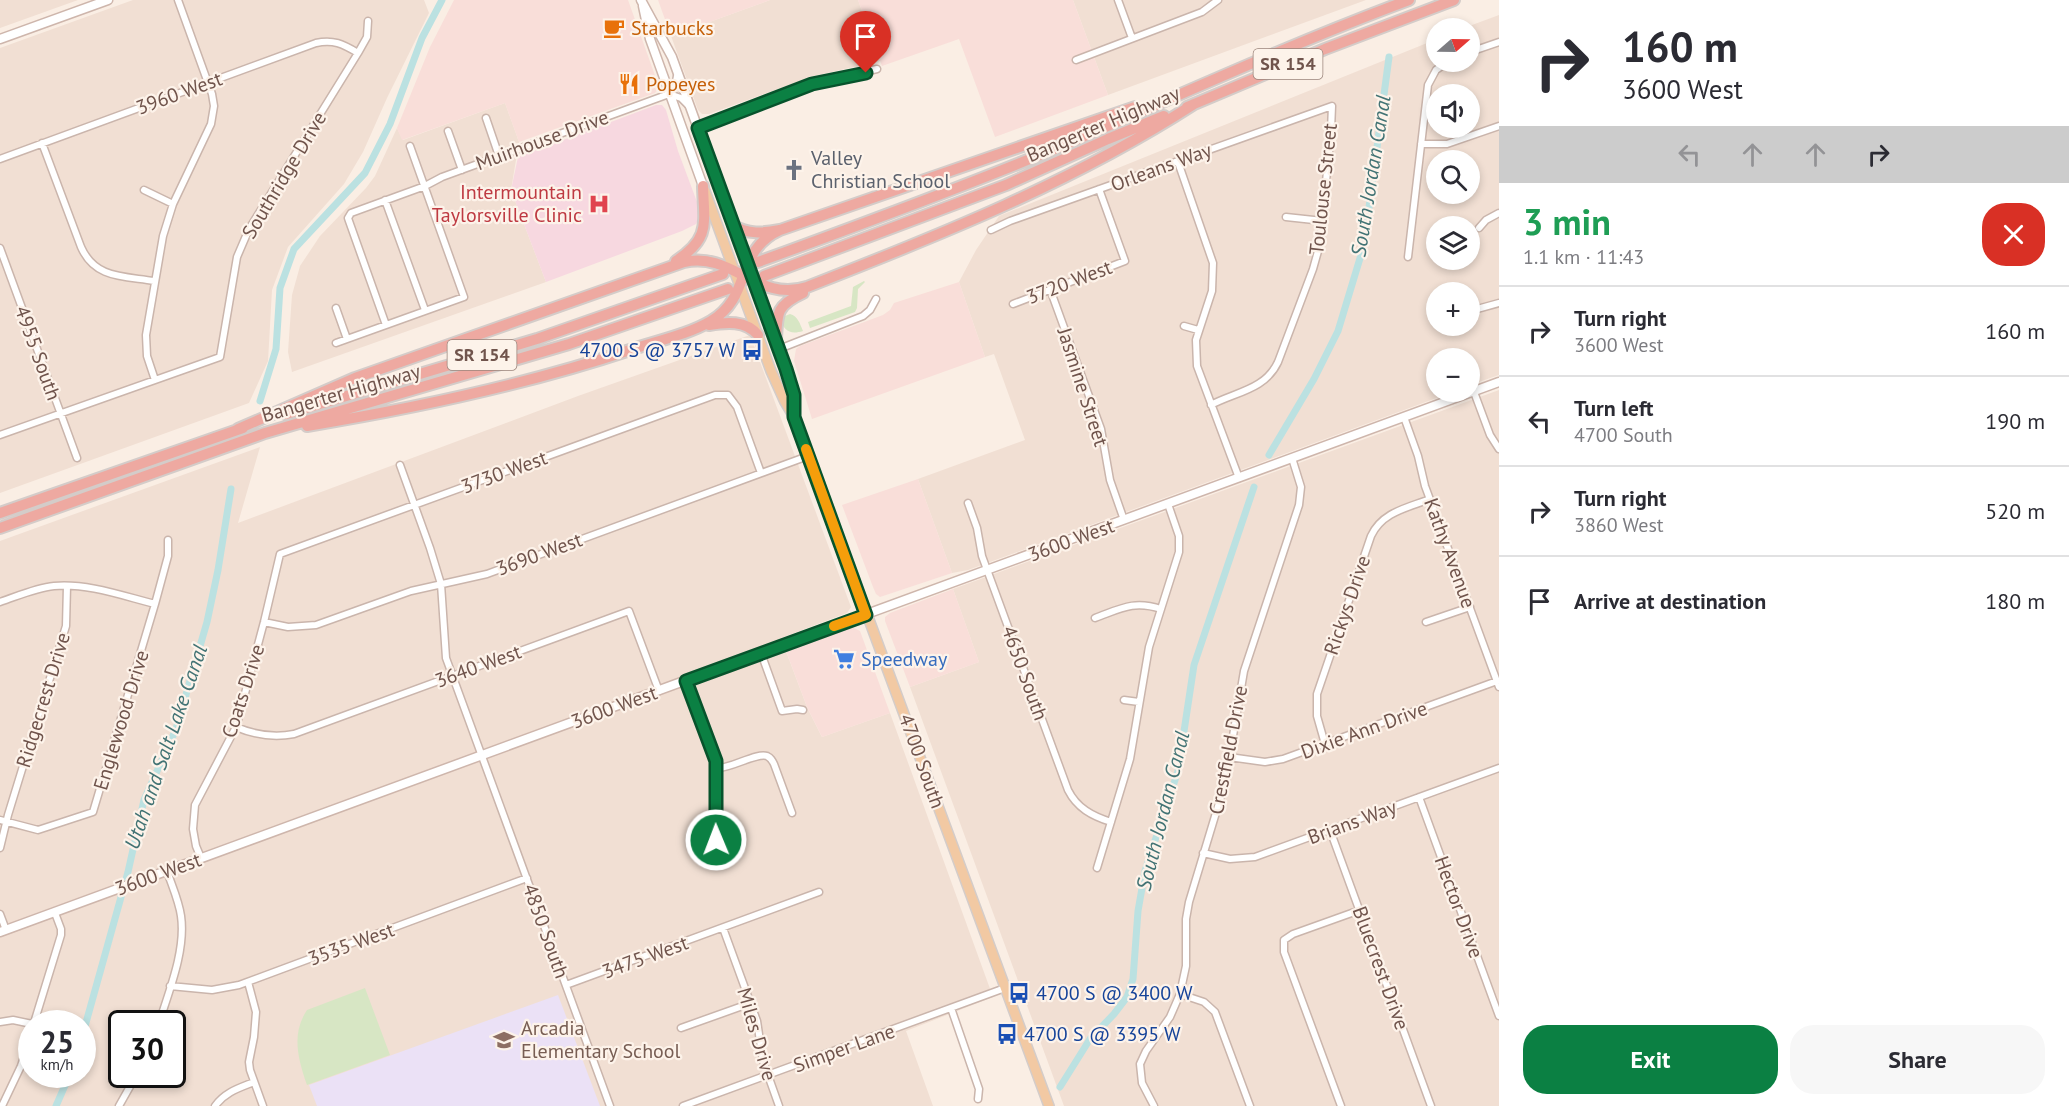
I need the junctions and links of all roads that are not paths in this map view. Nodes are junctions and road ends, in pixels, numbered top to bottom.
1 (108, 0) edge
2 (178, 0) edge
3 (1119, 0) edge
4 (1218, 0) edge
5 (1409, 0) edge
6 (1454, 0) edge
7 (642, 3) edge
8 (368, 21) dead end
9 (1132, 38) junction
10 (0, 39) edge
11 (1499, 42) edge
12 (1480, 49) edge
13 (358, 52) junction
14 (1076, 60) dead end
15 (676, 69) junction
16 (877, 69) dead end
17 (1434, 72) edge
18 (207, 83) junction
19 (1181, 93) junction
20 (669, 94) junction
21 (1194, 104) junction
22 (1332, 106) joint
23 (692, 110) junction
24 (486, 118) dead end
25 (1499, 126) edge
26 (698, 128) junction
27 (448, 131) dead end
28 (42, 143) junction
29 (1421, 144) junction
30 (410, 146) dead end
31 (500, 156) junction
32 (0, 159) edge
33 (1178, 162) junction
34 (462, 170) junction
35 (424, 186) junction
36 (703, 186) junction
37 (1099, 189) junction
38 (144, 190) dead end
39 (386, 200) junction
40 (173, 204) junction
41 (1499, 213) edge
42 (1286, 217) dead end
43 (1323, 220) junction
44 (733, 225) junction
45 (1480, 227) edge
46 (780, 230) junction
47 (991, 230) dead end
48 (0, 248) edge
49 (1408, 257) dead end
50 (753, 262) junction
51 (663, 268) junction
52 (744, 275) junction
53 (824, 280) junction
54 (154, 281) junction
55 (740, 287) junction
56 (728, 289) dead end
57 (1050, 289) junction
58 (876, 299) dead end
59 (1499, 303) edge
60 (1013, 304) dead end
61 (336, 308) dead end
62 (1480, 309) edge
63 (425, 310) junction
64 (386, 325) junction
65 (1184, 326) dead end
66 (697, 327) junction
67 (1198, 330) junction
68 (758, 335) junction
69 (347, 339) junction
70 (336, 343) dead end
71 (777, 344) junction
72 (155, 380) junction
73 (1499, 382) edge
74 (1480, 390) edge
75 (1446, 402) edge
76 (1478, 402) edge
77 (1210, 405) junction
78 (60, 414) junction
79 (794, 417) junction
80 (1404, 417) junction
81 (238, 429) junction
82 (265, 433) junction
83 (0, 435) edge
84 (1499, 449) edge
85 (808, 456) junction
86 (77, 458) dead end
87 (1292, 458) junction
88 (400, 465) dead end
89 (760, 473) junction
90 (1239, 478) junction
91 (1430, 499) junction
92 (968, 503) dead end
93 (415, 504) junction
94 (1168, 504) junction
95 (0, 513) edge
96 (1124, 520) junction
97 (0, 528) edge
98 (168, 540) dead end
99 (280, 554) joint
100 (988, 570) junction
101 (441, 584) junction
102 (67, 586) junction
103 (0, 602) edge
104 (155, 604) junction
105 (1470, 607) junction
106 (1161, 609) junction
107 (866, 615) junction
108 (1095, 618) dead end
109 (264, 622) junction
110 (1426, 622) dead end
111 (761, 653) junction
112 (453, 675) junction
113 (686, 681) junction
114 (1498, 684) edge
115 (659, 691) junction
116 (1124, 700) dead end
117 (1139, 702) junction
118 (803, 710) dead end
119 (236, 727) junction
120 (1325, 744) junction
121 (482, 756) junction
122 (1230, 757) junction
123 (717, 768) junction
124 (1499, 768) edge
125 (1419, 797) junction
126 (792, 813) dead end
127 (3, 821) edge
128 (1111, 822) junction
129 (1330, 830) junction
130 (716, 840) dead end
131 (0, 848) edge
132 (1203, 853) junction
133 (201, 858) junction
134 (1097, 868) dead end
135 (166, 871) junction
136 (527, 878) junction
137 (819, 892) dead end
138 (1360, 910) junction
139 (55, 913) junction
140 (0, 914) edge
141 (723, 928) junction
142 (3, 931) edge
143 (248, 982) junction
144 (566, 985) junction
145 (171, 986) junction
146 (1005, 988) junction
147 (1180, 994) junction
148 (751, 1003) junction
149 (951, 1008) junction
150 (37, 1010) edge
151 (163, 1010) edge
152 (1499, 1016) edge
153 (18, 1021) edge
154 (0, 1022) edge
155 (681, 1028) dead end
156 (18, 1072) edge
157 (768, 1076) junction
158 (254, 1082) junction
159 (129, 1088) edge
160 (978, 1099) dead end
161 (2, 1106) edge
162 (119, 1106) edge
163 (215, 1106) edge
164 (263, 1106) edge
165 (610, 1106) edge
166 (683, 1106) edge
167 (779, 1106) edge
168 (1049, 1106) edge
169 (1154, 1106) edge
170 (1250, 1106) edge
171 (1341, 1106) edge
172 (1431, 1106) edge

1 - 10 street
2 - 18 street
3 - 9 street
4 - 9 street
5 - 19 highway, Bangerter Highway / SR 154
6 - 21 highway, Bangerter Highway / SR 154
7 - 15 street, 4700 South
7 - 20 street, 4700 South
8 - 13 street, Southridge Drive
9 - 14 street
11 - 12 street
13 - 18 street, 3960 West
13 - 72 street, Southridge Drive
15 - 20 street
15 - 23 street, 4700 South
16 - 26 street
17 - 29 street
18 - 28 street, 3960 West
18 - 40 street
19 - 46 highway
19 - 50 highway, Bangerter Highway / SR 154
20 - 23 street
20 - 31 street, Muirhouse Drive
20 - 36 street, 4700 South
21 - 52 highway, Bangerter Highway / SR 154
21 - 53 highway
22 - 33 street, Orleans Way
22 - 43 street, Toulouse Street
23 - 26 street, 4700 South
24 - 31 street
25 - 29 street
26 - 44 street, 4700 South
27 - 34 street
28 - 32 street, 3960 West
28 - 54 street
29 - 49 street
30 - 35 street
31 - 34 street, Muirhouse Drive
33 - 37 street, Orleans Way
33 - 67 street
34 - 35 street, Muirhouse Drive
35 - 39 street, Muirhouse Drive
35 - 63 street
36 - 51 highway
36 - 52 main road, 4700 South
37 - 47 street, Orleans Way
37 - 57 street, 3720 West
38 - 40 street
39 - 63 street
39 - 64 street, Muirhouse Drive
40 - 54 street
41 - 45 street
42 - 43 street
43 - 77 street, Toulouse Street
44 - 46 highway
44 - 50 main road, 4700 South
46 - 50 highway
48 - 78 street, 4955 South
50 - 52 highway
51 - 52 highway
51 - 81 highway
52 - 53 highway
52 - 55 highway
52 - 71 main road, 4700 South
52 - 81 highway, Bangerter Highway / SR 154
53 - 71 highway
54 - 72 street
55 - 66 highway
55 - 68 main road, 4700 South
56 - 82 highway, Bangerter Highway / SR 154
57 - 60 street, 3720 West
57 - 96 street, Jasmine Street
58 - 71 street
59 - 62 street
61 - 69 street
63 - 64 street
64 - 69 street
65 - 67 street
66 - 68 highway
66 - 82 highway
67 - 77 street
68 - 79 main road, 4700 South
69 - 70 street
71 - 79 main road, 4700 South
72 - 78 street, Southridge Drive
73 - 74 street, 3600 West
75 - 80 street, 3600 West
76 - 84 street
77 - 90 street
78 - 83 street, Southridge Drive
78 - 86 street, 4955 South
79 - 85 main road, 4700 South
80 - 87 street, 3600 West
80 - 91 street, Kathy Avenue
81 - 95 highway, Bangerter Highway / SR 154
82 - 97 highway, Bangerter Highway / SR 154
85 - 89 street, 3690 West
85 - 107 main road, 4700 South
87 - 90 street, 3600 West
87 - 122 street, Crestfield Drive
88 - 93 street, 4850 South
89 - 93 street, 3730 West
89 - 101 street, 3690 West
90 - 94 street, 3600 West
91 - 105 street, Kathy Avenue
91 - 120 street, Rickys Drive
92 - 100 street, 4650 South
93 - 99 street, 3730 West
93 - 101 street, 4850 South
94 - 96 street, 3600 West
94 - 106 street
96 - 100 street, 3600 West
98 - 104 street, Englewood Drive
99 - 109 street, Coats Drive
100 - 107 street, 3600 West
100 - 128 street, 4650 South
101 - 109 street, 3690 West
101 - 112 street, 4850 South
102 - 103 street
102 - 104 street
102 - 127 street, Ridgecrest Drive
104 - 127 street, Englewood Drive
105 - 110 street
105 - 114 street, Kathy Avenue
106 - 108 street
106 - 117 street
107 - 111 street, 3600 West
107 - 146 main road, 4700 South
109 - 119 street, Coats Drive
111 - 113 street, 3600 West
111 - 118 street
112 - 115 street, 3640 West
112 - 119 street, 3640 West
112 - 121 street, 4850 South
113 - 115 street, 3600 West
113 - 123 street
114 - 120 street, Dixie Ann Drive
115 - 121 street, 3600 West
116 - 117 street
117 - 128 street
119 - 133 street, Coats Drive
120 - 122 street, Dixie Ann Drive
121 - 133 street, 3600 West
121 - 136 street, 4850 South
122 - 132 street, Crestfield Drive
123 - 126 street
123 - 130 street
124 - 125 street, Brians Way
125 - 129 street, Brians Way
125 - 152 street, Hector Drive
127 - 131 street, Ridgecrest Drive
128 - 134 street
129 - 132 street, Brians Way
129 - 138 street, Bluecrest Drive
132 - 147 street, Crestfield Drive
133 - 135 street, 3600 West
135 - 139 street, 3600 West
135 - 145 street
136 - 143 street, 3535 West
136 - 144 street, 4850 South
137 - 141 street, 3475 West
138 - 171 street
138 - 172 street, Bluecrest Drive
139 - 142 street, 3600 West
139 - 150 street
140 - 142 street
141 - 144 street, 3475 West
141 - 148 street, Miles Drive
143 - 145 street, 3535 West
143 - 158 street
144 - 165 street, 4850 South
145 - 151 street
146 - 149 street, Simper Lane
146 - 168 main road, 4700 South
147 - 169 street, Crestfield Drive
147 - 170 street
148 - 155 street
148 - 157 street, Miles Drive
149 - 157 street, Simper Lane
149 - 160 street
153 - 154 street
156 - 161 street
157 - 166 street, Simper Lane
157 - 167 street, Miles Drive
158 - 163 street
158 - 164 street
159 - 162 street

